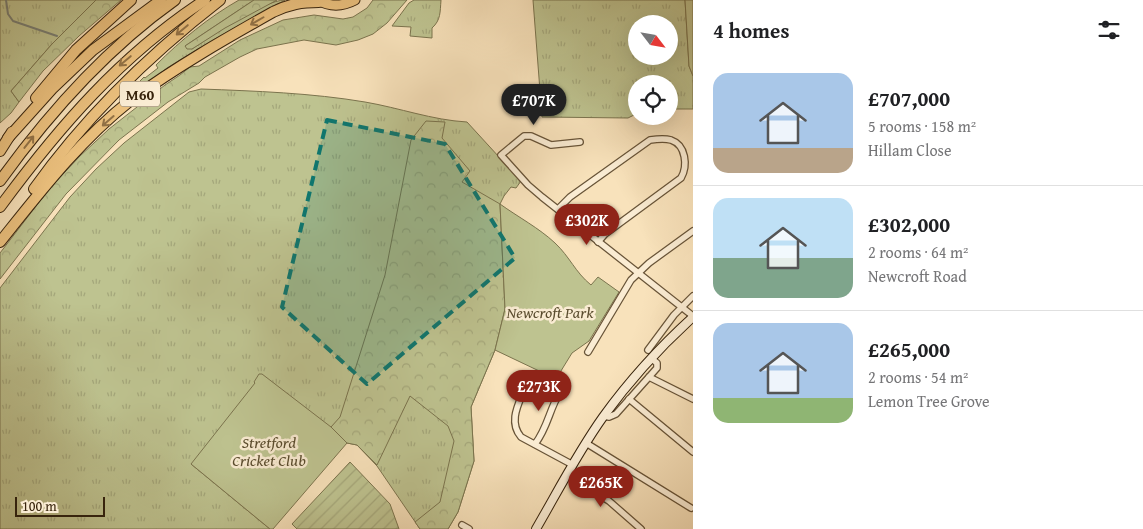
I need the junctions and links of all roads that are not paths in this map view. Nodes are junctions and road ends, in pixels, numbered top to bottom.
1 (131, 0) edge
2 (161, 0) edge
3 (175, 0) edge
4 (205, 0) edge
5 (220, 0) edge
6 (355, 0) edge
7 (318, 1) edge
8 (8, 138) junction
9 (580, 142) dead end
10 (0, 151) edge
11 (0, 181) edge
12 (0, 207) edge
13 (558, 209) junction
14 (693, 231) edge
15 (0, 237) edge
16 (0, 242) edge
17 (598, 242) junction
18 (639, 274) junction
19 (693, 296) edge
20 (681, 306) junction
21 (693, 317) edge
22 (648, 350) dead end
23 (588, 352) dead end
24 (652, 359) junction
25 (649, 377) junction
26 (560, 392) dead end
27 (522, 395) dead end
28 (629, 399) junction
29 (693, 399) edge
30 (604, 416) junction
31 (586, 443) junction
32 (534, 444) junction
33 (693, 452) edge
34 (573, 464) junction
35 (568, 474) junction
36 (691, 508) dead end
37 (462, 525) dead end
38 (468, 529) edge
39 (536, 529) edge
40 (641, 529) edge

1 - 8 highway
2 - 8 highway
11 -> 3 highway
4 -> 12 highway, M60
5 -> 15 highway, M60
6 - 7 main road
7 -> 16 highway, M60
8 - 10 highway
9 - 13 street
13 - 17 street
13 - 17 street
14 - 18 street
17 - 18 street
18 - 20 street
18 - 23 street
19 - 20 street
20 - 21 street
20 - 22 street
21 - 24 main road
24 - 25 street
24 - 30 main road
25 - 28 street
25 - 29 street
26 - 32 street
27 - 32 street
28 - 30 street
28 - 33 street
30 - 31 main road
31 - 34 main road
31 - 36 street
32 - 34 street
34 - 35 main road
35 - 39 main road
35 - 40 street
37 - 38 street

